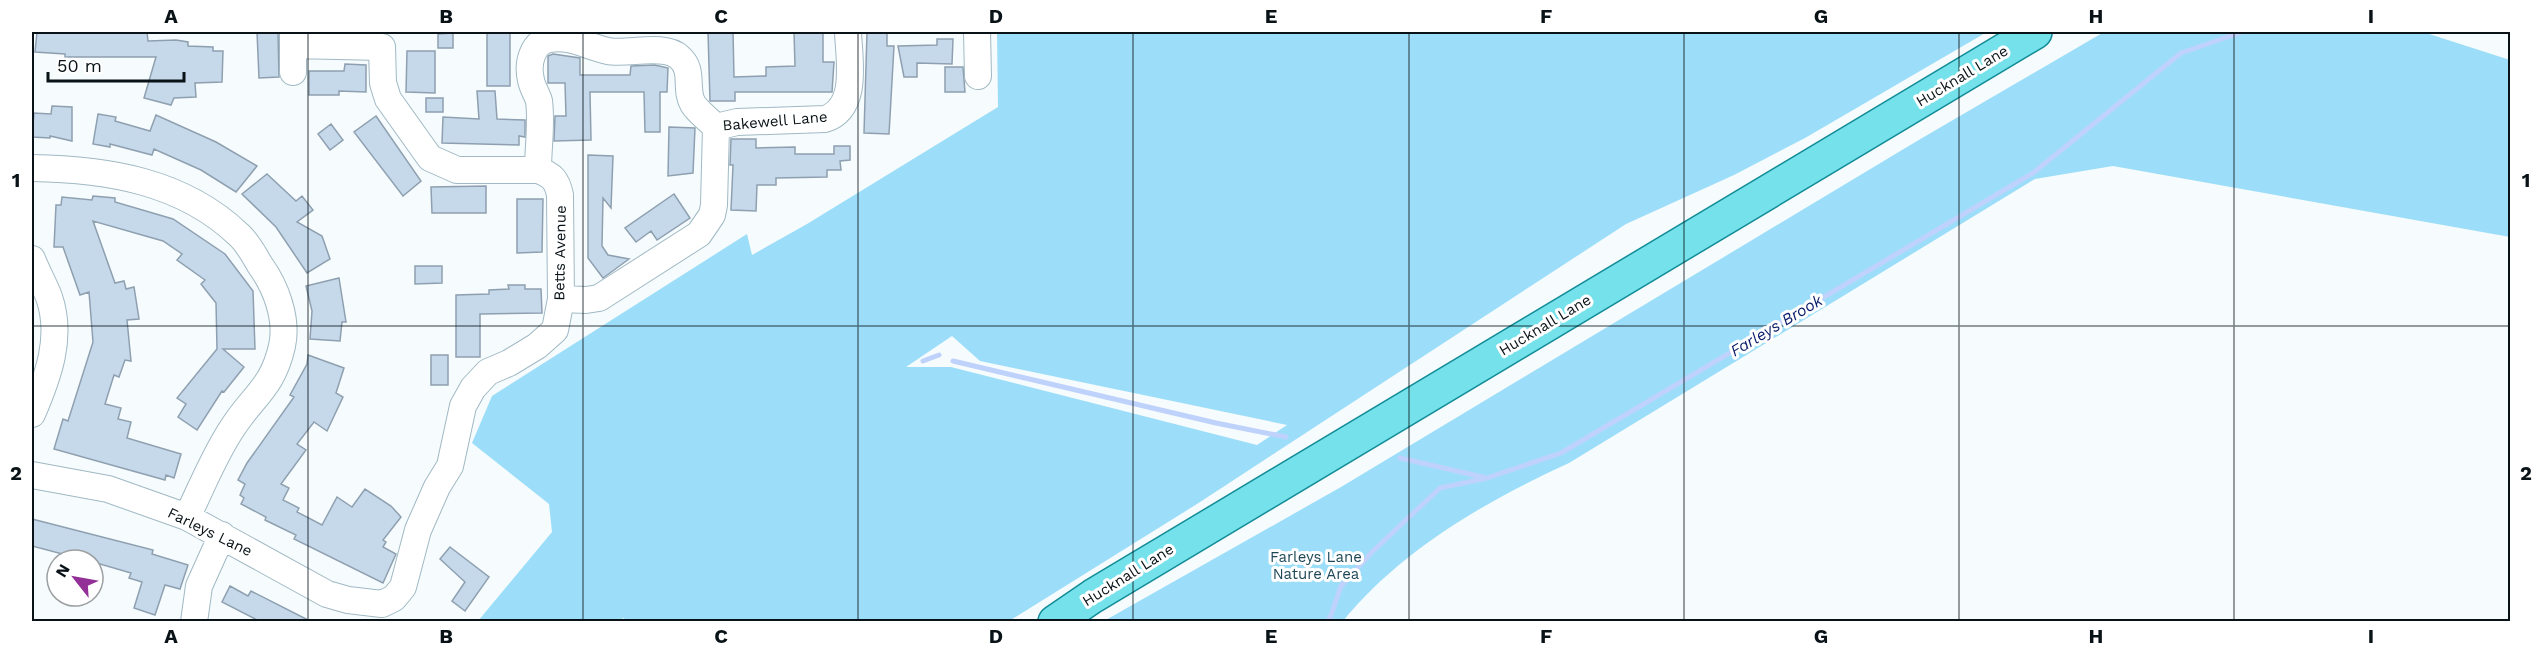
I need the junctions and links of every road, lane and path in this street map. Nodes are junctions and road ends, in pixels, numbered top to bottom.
1 (848, 32) edge
2 (977, 32) edge
3 (2036, 32) edge
4 (293, 38) edge
5 (293, 72) dead end
6 (978, 76) dead end
7 (716, 127) junction
8 (32, 168) edge
9 (538, 170) junction
10 (32, 259) edge
11 (561, 299) junction
12 (32, 414) edge
13 (32, 476) edge
14 (187, 517) junction
15 (222, 535) junction
16 (382, 604) joint
17 (194, 621) edge
18 (1055, 621) edge

1 - 7 street, Bakewell Lane
2 - 6 street
3 - 18 main road, Hucknall Lane
4 - 5 street
4 - 9 street
7 - 9 street
7 - 11 street, Bakewell Lane
8 - 14 street
9 - 11 street, Betts Avenue
10 - 12 street
11 - 16 street, Betts Avenue
13 - 14 street, Farleys Lane
14 - 15 street, Farleys Lane
15 - 16 street, Farleys Lane
15 - 17 street

